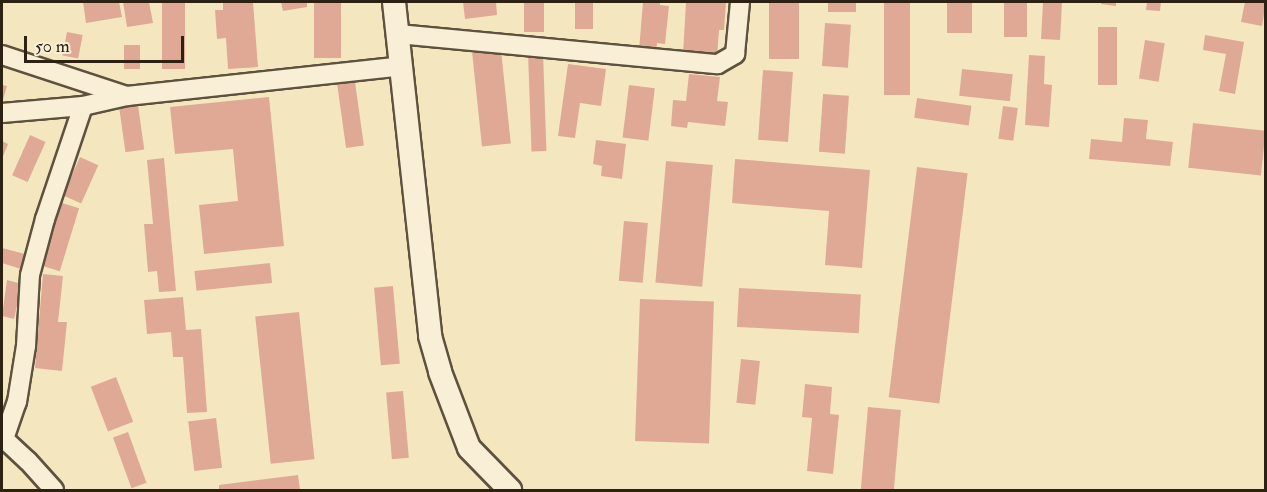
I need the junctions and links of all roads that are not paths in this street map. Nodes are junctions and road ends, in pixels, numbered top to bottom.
1 (394, 2) edge
2 (740, 2) edge
3 (398, 34) junction
4 (2, 55) edge
5 (401, 66) junction
6 (127, 96) junction
7 (83, 106) junction
8 (2, 113) edge
9 (3, 438) edge
10 (54, 490) edge
11 (510, 490) edge

1 - 3 street
2 - 3 street
3 - 5 street
4 - 6 street
5 - 6 street
5 - 11 street
6 - 7 street
7 - 8 street
7 - 9 street
9 - 10 street

